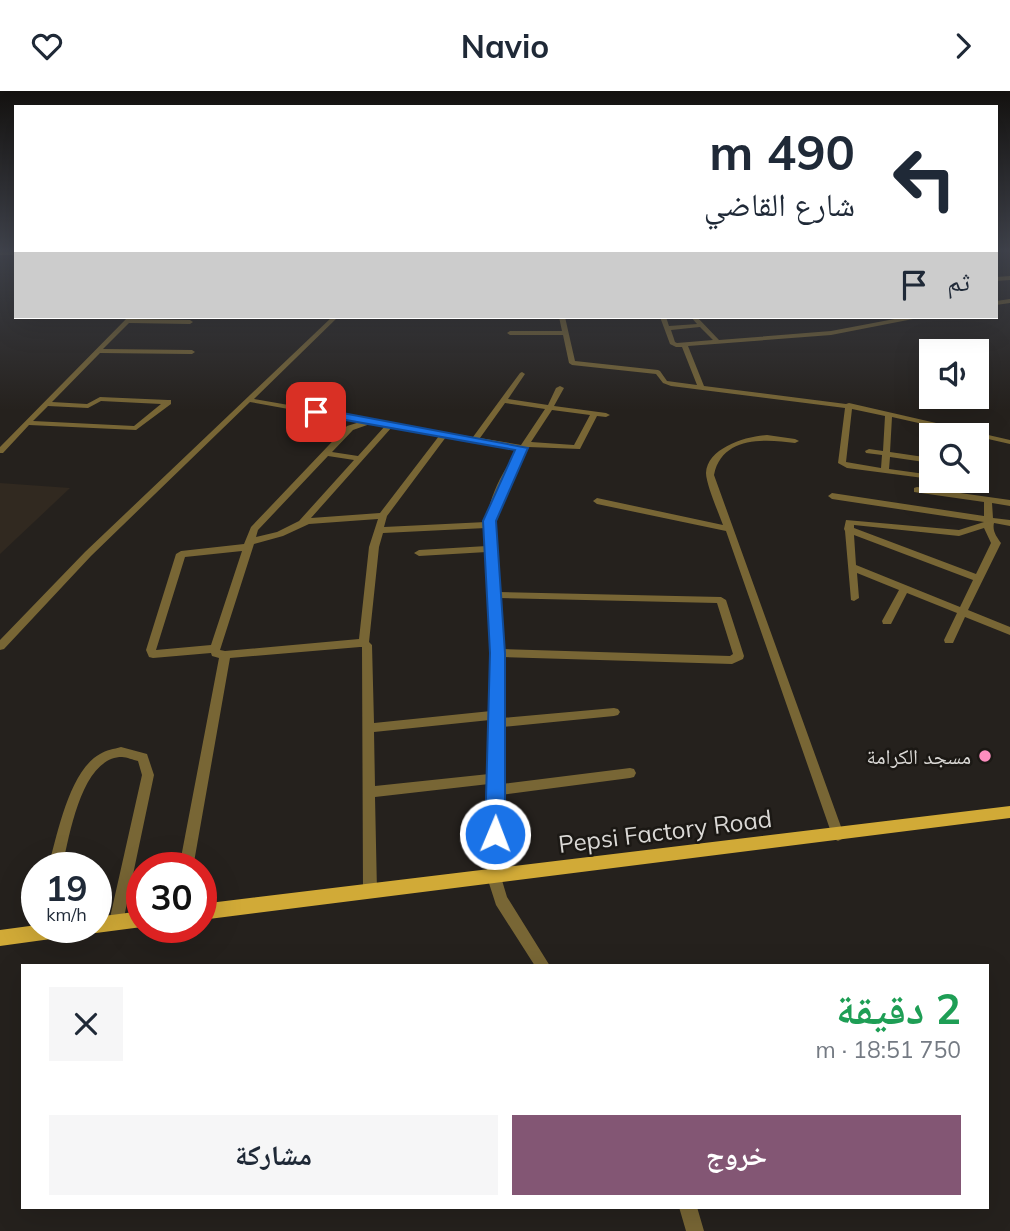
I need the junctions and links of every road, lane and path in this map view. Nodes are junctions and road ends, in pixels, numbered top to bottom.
1 (129, 319) edge
2 (333, 319) edge
3 (562, 319) edge
4 (664, 319) edge
5 (696, 319) edge
6 (903, 319) edge
7 (190, 322) dead end
8 (702, 325) junction
9 (667, 328) junction
10 (510, 333) dead end
11 (565, 333) junction
12 (718, 342) junction
13 (684, 344) junction
14 (97, 351) junction
15 (192, 352) dead end
16 (522, 375) dead end
17 (701, 387) junction
18 (560, 388) dead end
19 (250, 400) junction
20 (503, 401) junction
21 (168, 402) junction
22 (46, 404) junction
23 (849, 405) junction
24 (550, 407) junction
25 (889, 413) junction
26 (594, 414) junction
27 (606, 415) dead end
28 (370, 421) junction
29 (927, 422) joint
30 (27, 423) junction
31 (68, 425) junction
32 (390, 425) junction
33 (443, 435) junction
34 (475, 440) junction
35 (796, 441) dead end
36 (1010, 442) edge
37 (523, 446) junction
38 (0, 451) edge
39 (869, 451) dead end
40 (326, 453) junction
41 (886, 453) junction
42 (919, 458) edge
43 (360, 459) junction
44 (885, 472) junction
45 (919, 477) edge
46 (917, 490) dead end
47 (832, 496) dead end
48 (988, 499) junction
49 (597, 501) dead end
50 (1010, 503) edge
51 (383, 516) junction
52 (303, 522) junction
53 (990, 522) junction
54 (1010, 523) edge
55 (490, 525) junction
56 (728, 529) junction
57 (848, 529) junction
58 (380, 530) junction
59 (248, 544) junction
60 (491, 549) junction
61 (419, 553) dead end
62 (852, 567) junction
63 (980, 579) junction
64 (905, 588) junction
65 (496, 595) junction
66 (854, 598) dead end
67 (964, 612) junction
68 (887, 621) dead end
69 (1010, 631) edge
70 (949, 640) dead end
71 (364, 643) junction
72 (0, 646) edge
73 (220, 652) junction
74 (498, 653) junction
75 (614, 712) dead end
76 (496, 719) junction
77 (368, 728) junction
78 (630, 773) dead end
79 (496, 784) junction
80 (368, 792) junction
81 (1010, 812) edge
82 (838, 835) junction
83 (60, 852) edge
84 (189, 852) edge
85 (494, 877) junction
86 (370, 893) junction
87 (217, 910) edge
88 (126, 921) edge
89 (116, 922) junction
90 (112, 923) edge
91 (21, 934) edge
92 (0, 938) edge
93 (542, 964) edge
94 (689, 1209) edge
95 (695, 1231) edge

1 - 7 street
1 - 14 street
2 - 19 street
3 - 11 street
4 - 9 street
5 - 8 street
6 - 12 street
8 - 9 street
8 - 12 street
9 - 13 street
10 - 11 street
11 - 17 street
12 - 13 street
13 - 17 street
14 - 15 street
14 - 22 street
16 - 20 street
17 - 23 street
18 - 24 street
19 - 28 street
19 - 72 street
20 - 24 street
20 - 34 street
21 - 22 street
21 - 31 street
21 - 31 street
22 - 30 street
23 - 25 street
23 - 44 street
24 - 26 street
24 - 37 street
25 - 29 street
25 - 41 street
26 - 27 street
26 - 37 street
28 - 32 street
28 - 40 street
29 - 36 street
30 - 31 street
30 - 38 street
32 - 33 street
32 - 43 street
33 - 34 street
33 - 51 street
34 - 37 street
35 - 56 street
37 - 55 street
39 - 41 street
40 - 43 street
40 - 59 street
41 - 42 street
41 - 44 street
43 - 52 street
44 - 45 street
46 - 48 street
47 - 53 street
48 - 50 street
48 - 53 street
49 - 56 street
51 - 52 street
51 - 58 street
52 - 59 street
53 - 54 street
53 - 57 street
53 - 63 street
55 - 58 street
55 - 60 street
56 - 82 street
57 - 62 street
57 - 63 street
58 - 71 street
59 - 73 street
59 - 73 street
60 - 61 street
60 - 65 street
62 - 64 street
62 - 66 street
63 - 67 street
64 - 67 street
64 - 68 street
65 - 74 street
65 - 74 street
67 - 69 street
67 - 70 street
71 - 73 street
71 - 77 street
73 - 84 street
74 - 76 street
75 - 76 street
76 - 77 street
76 - 79 street
77 - 80 street
78 - 79 street
79 - 80 street
79 - 85 street
80 - 86 street
81 - 82 main road, Pepsi Factory Road
82 - 85 main road, Pepsi Factory Road
83 - 89 street
85 - 86 main road, Pepsi Factory Road
85 - 93 street
86 - 87 main road, Pepsi Factory Road
88 - 89 main road
89 - 90 main road
91 - 92 main road
94 - 95 street

